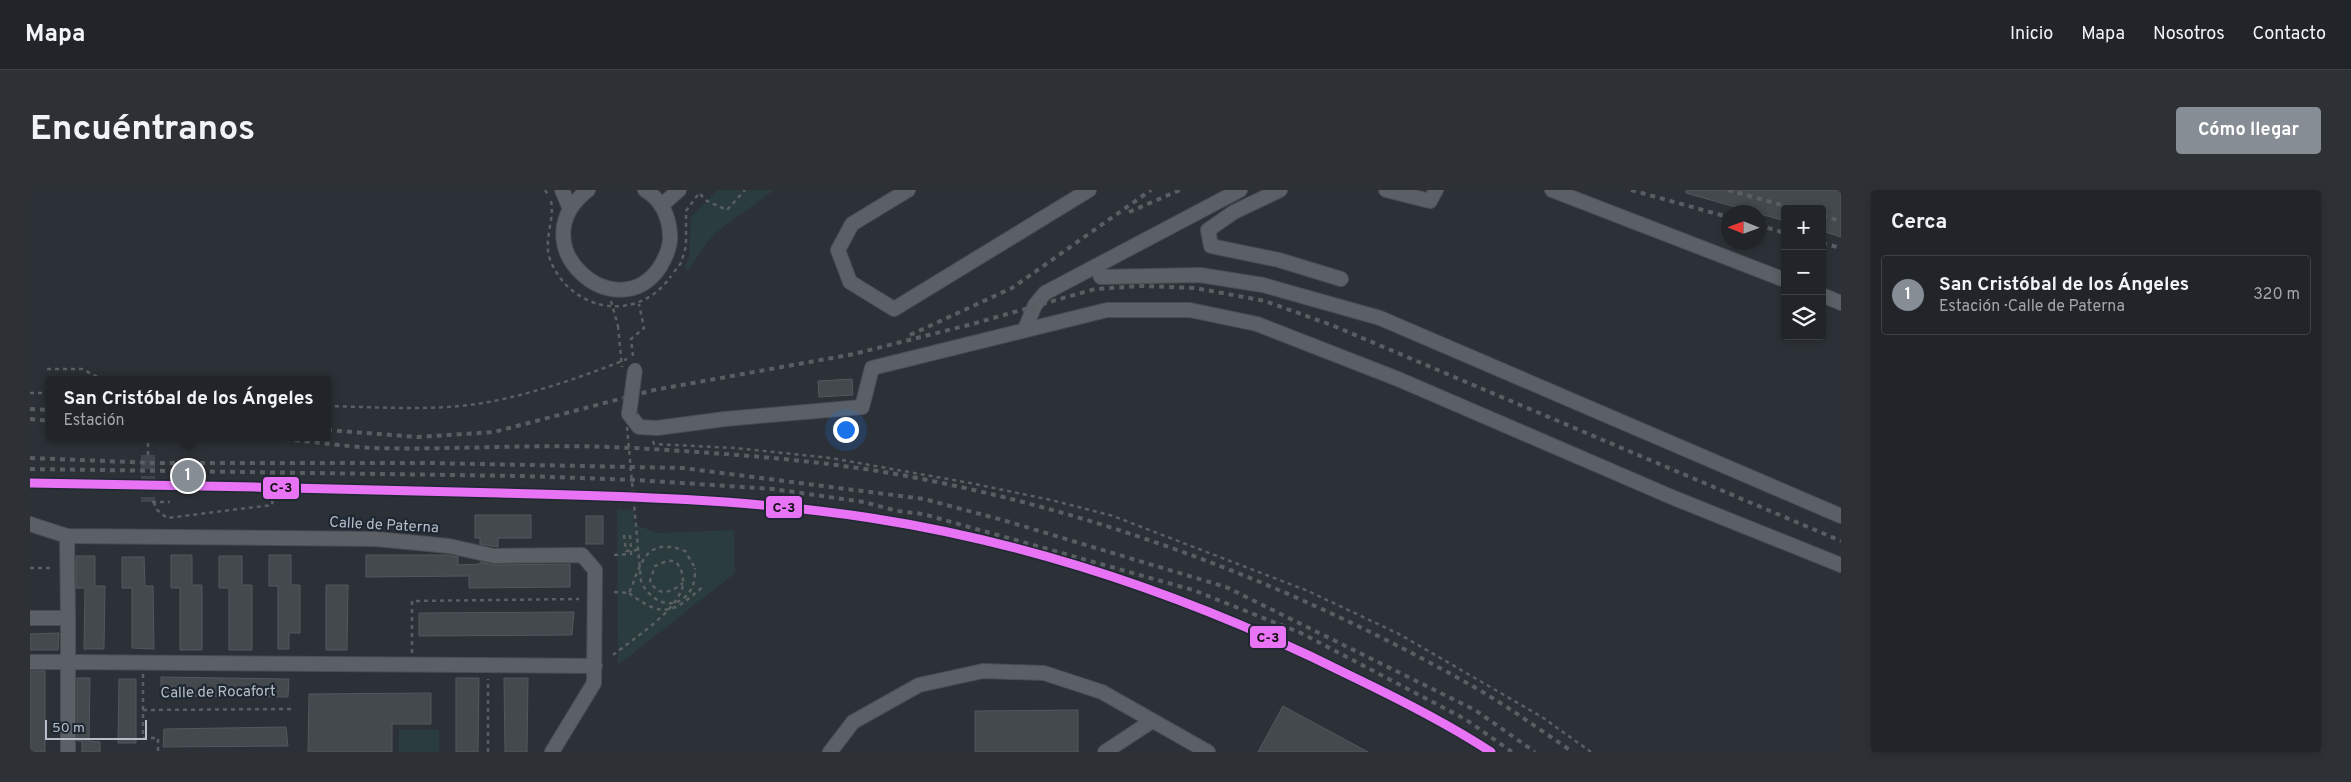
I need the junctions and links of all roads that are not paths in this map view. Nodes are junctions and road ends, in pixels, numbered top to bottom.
1 (562, 190) edge
2 (588, 190) edge
3 (645, 190) edge
4 (679, 190) edge
5 (908, 190) edge
6 (1088, 190) edge
7 (1240, 190) edge
8 (1280, 190) edge
9 (1386, 190) edge
10 (1436, 190) edge
11 (1552, 190) edge
12 (662, 205) junction
13 (570, 209) junction
14 (1096, 266) junction
15 (1781, 278) edge
16 (1341, 280) dead end
17 (1826, 297) edge
18 (1841, 303) edge
19 (1025, 329) junction
20 (630, 367) road end
21 (1841, 516) edge
22 (30, 524) edge
23 (67, 536) junction
24 (1841, 565) edge
25 (30, 618) edge
26 (68, 618) junction
27 (30, 662) edge
28 (68, 662) junction
29 (594, 666) junction
30 (1152, 720) junction
31 (68, 752) edge
32 (552, 752) edge
33 (830, 752) edge
34 (1104, 752) edge
35 (1208, 752) edge

1 - 13 street
2 - 13 street
3 - 12 street
4 - 12 street
5 - 6 street
7 - 14 street
8 - 16 street
9 - 10 street
11 - 15 street
12 - 13 street
14 - 19 street
14 - 21 street
17 - 18 street
19 - 20 street, bridge
19 - 24 street
22 - 23 street, Calle de Paterna
23 - 26 street
23 - 29 street, Calle de Paterna
25 - 26 street
26 - 28 street
27 - 28 street
28 - 29 street
28 - 31 street
29 - 32 street, Calle de Paterna
30 - 33 street
30 - 34 street
30 - 35 street

